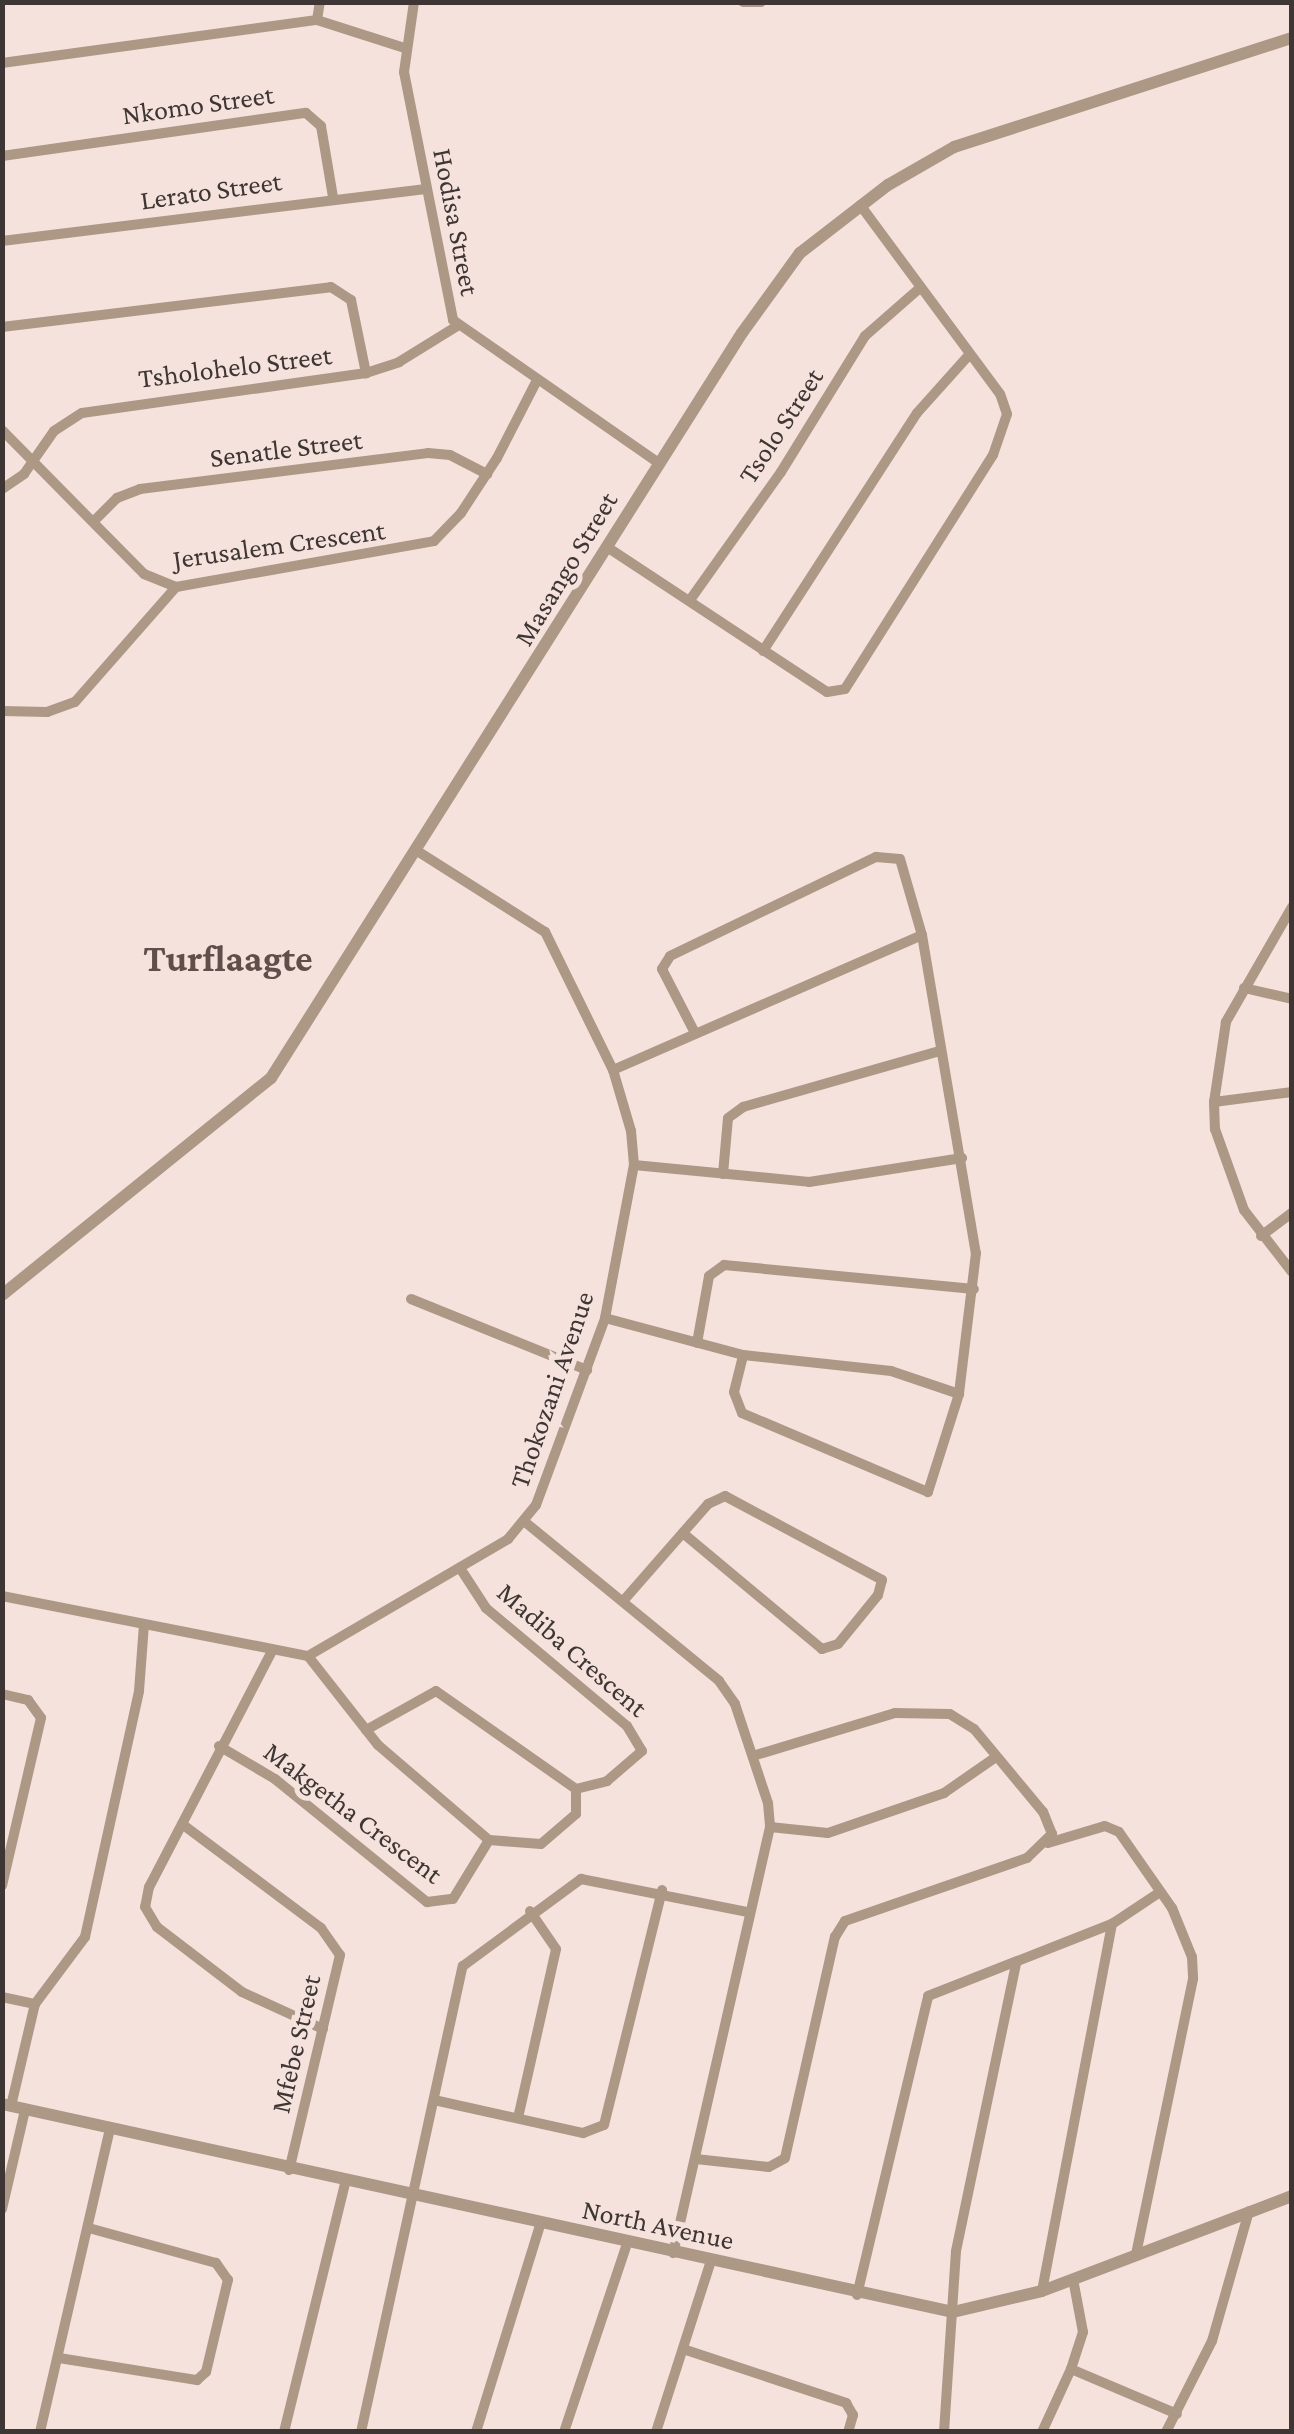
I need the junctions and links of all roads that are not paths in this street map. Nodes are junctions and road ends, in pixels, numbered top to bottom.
1 (320, 2) edge
2 (414, 2) edge
3 (743, 2) edge
4 (760, 2) edge
5 (317, 20) junction
6 (1292, 38) edge
7 (405, 48) junction
8 (2, 63) edge
9 (2, 156) edge
10 (426, 189) junction
11 (333, 197) junction
12 (860, 205) junction
13 (2, 241) edge
14 (921, 287) junction
15 (457, 326) junction
16 (2, 327) edge
17 (969, 355) junction
18 (366, 374) junction
19 (536, 382) junction
20 (2, 430) edge
21 (660, 464) junction
22 (31, 465) junction
23 (487, 474) junction
24 (2, 489) edge
25 (96, 518) junction
26 (607, 547) junction
27 (176, 587) junction
28 (690, 600) junction
29 (763, 650) junction
30 (2, 711) edge
31 (419, 852) junction
32 (1292, 907) edge
33 (922, 935) junction
34 (1244, 988) junction
35 (1292, 999) edge
36 (696, 1033) junction
37 (939, 1051) junction
38 (613, 1070) junction
39 (1292, 1092) edge
40 (1214, 1102) junction
41 (962, 1158) junction
42 (634, 1165) junction
43 (723, 1174) junction
44 (1292, 1213) edge
45 (1260, 1236) junction
46 (1292, 1272) edge
47 (974, 1290) junction
48 (2, 1295) edge
49 (411, 1299) dead end
50 (605, 1318) junction
51 (698, 1344) junction
52 (743, 1355) junction
53 (587, 1370) junction
54 (960, 1394) junction
55 (525, 1522) junction
56 (683, 1533) junction
57 (460, 1568) junction
58 (2, 1596) edge
59 (624, 1600) junction
60 (144, 1626) junction
61 (271, 1653) junction
62 (308, 1656) junction
63 (2, 1694) edge
64 (366, 1730) junction
65 (219, 1746) junction
66 (754, 1756) junction
67 (996, 1757) junction
68 (576, 1789) junction
69 (182, 1824) junction
70 (770, 1827) junction
71 (490, 1840) junction
72 (1048, 1843) junction
73 (2, 1886) edge
74 (662, 1890) junction
75 (1160, 1892) junction
76 (530, 1911) junction
77 (747, 1912) junction
78 (1112, 1924) junction
79 (1016, 1963) junction
80 (2, 1997) edge
81 (35, 2004) junction
82 (323, 2030) junction
83 (434, 2100) junction
84 (13, 2107) edge
85 (518, 2118) junction
86 (110, 2128) junction
87 (696, 2159) junction
88 (289, 2171) junction
89 (345, 2183) junction
90 (1292, 2196) edge
91 (414, 2198) junction
92 (2, 2209) edge
93 (1249, 2211) junction
94 (540, 2225) junction
95 (89, 2228) junction
96 (627, 2244) junction
97 (674, 2254) junction
98 (1136, 2254) junction
99 (711, 2261) junction
100 (1073, 2279) junction
101 (1042, 2291) junction
102 (857, 2295) junction
103 (952, 2312) junction
104 (686, 2350) junction
105 (59, 2358) junction
106 (1071, 2369) junction
107 (1177, 2414) junction
108 (40, 2432) edge
109 (284, 2432) edge
110 (361, 2432) edge
111 (476, 2432) edge
112 (564, 2432) edge
113 (656, 2432) edge
114 (848, 2432) edge
115 (944, 2432) edge
116 (1042, 2432) edge
117 (1166, 2432) edge

1 - 5 street
2 - 7 street, Hodisa Street
3 - 4 street
5 - 7 street
5 - 8 street
6 - 12 street, Masango Street
7 - 10 street, Hodisa Street
9 - 11 street, Nkomo Street
10 - 11 street, Lerato Street
10 - 15 street, Hodisa Street
11 - 13 street, Lerato Street
12 - 14 street
12 - 21 street, Masango Street
14 - 17 street
14 - 28 street, Tsolo Street
15 - 18 street, Tsholohelo Street
15 - 19 street, Hodisa Street
16 - 18 street
17 - 29 street
17 - 29 street
18 - 22 street, Tsholohelo Street
19 - 21 street, Hodisa Street
19 - 23 street, Jerusalem Crescent
20 - 22 street, Jerusalem Crescent
21 - 26 street, Masango Street
22 - 24 street, Tsholohelo Street
22 - 25 street, Jerusalem Crescent
23 - 25 street, Senatle Street
23 - 27 street, Jerusalem Crescent
25 - 27 street, Jerusalem Crescent
26 - 28 street
26 - 31 street, Masango Street
27 - 30 street
28 - 29 street
31 - 38 street, Thokozani Avenue
31 - 48 street, Masango Street
32 - 34 street
33 - 36 street
33 - 36 street
33 - 37 street
34 - 35 street
34 - 40 street
36 - 38 street
37 - 41 street
37 - 43 street
38 - 42 street, Thokozani Avenue
39 - 40 street
40 - 45 street
41 - 43 street
41 - 47 street
42 - 43 street
42 - 50 street, Thokozani Avenue
44 - 45 street
45 - 46 street
47 - 51 street
47 - 54 street
49 - 53 street
50 - 51 street
50 - 53 street, Thokozani Avenue
51 - 52 street
52 - 54 street
52 - 54 street
53 - 55 street, Thokozani Avenue
55 - 57 street, Thokozani Avenue
55 - 59 street
56 - 56 street
56 - 59 street
57 - 62 street, Thokozani Avenue
57 - 68 street, Madiba Crescent
58 - 60 street
59 - 66 street
60 - 61 street
60 - 81 street
61 - 62 street
61 - 65 street
62 - 64 street
63 - 73 street
64 - 68 street
64 - 71 street
65 - 69 street
65 - 71 street, Makgetha Crescent
66 - 67 street
66 - 70 street
67 - 70 street
67 - 72 street
68 - 71 street
69 - 82 street, Mfebe Street
69 - 82 street
70 - 77 street
72 - 75 street
72 - 87 street
74 - 76 street
74 - 77 street
74 - 85 street
75 - 78 street
75 - 98 street
76 - 83 street
76 - 85 street
77 - 87 street
78 - 79 street
78 - 101 street
79 - 102 street
79 - 103 street
80 - 81 street
81 - 84 street
82 - 88 street, Mfebe Street
83 - 85 street
83 - 91 street
84 - 86 street, North Avenue
84 - 92 street
86 - 88 street, North Avenue
86 - 95 street
87 - 97 street
88 - 89 street, North Avenue
89 - 91 street, North Avenue
89 - 109 street
90 - 93 street, North Avenue
91 - 94 street, North Avenue
91 - 110 street
93 - 98 street, North Avenue
93 - 107 street
94 - 96 street, North Avenue
94 - 111 street
95 - 105 street
95 - 105 street
96 - 97 street, North Avenue
96 - 112 street
97 - 99 street, North Avenue
98 - 100 street, North Avenue
99 - 102 street, North Avenue
99 - 104 street
100 - 101 street, North Avenue
100 - 106 street
101 - 103 street, North Avenue
102 - 103 street, North Avenue
103 - 115 street
104 - 113 street
104 - 114 street
105 - 108 street
106 - 107 street
106 - 116 street
107 - 117 street

